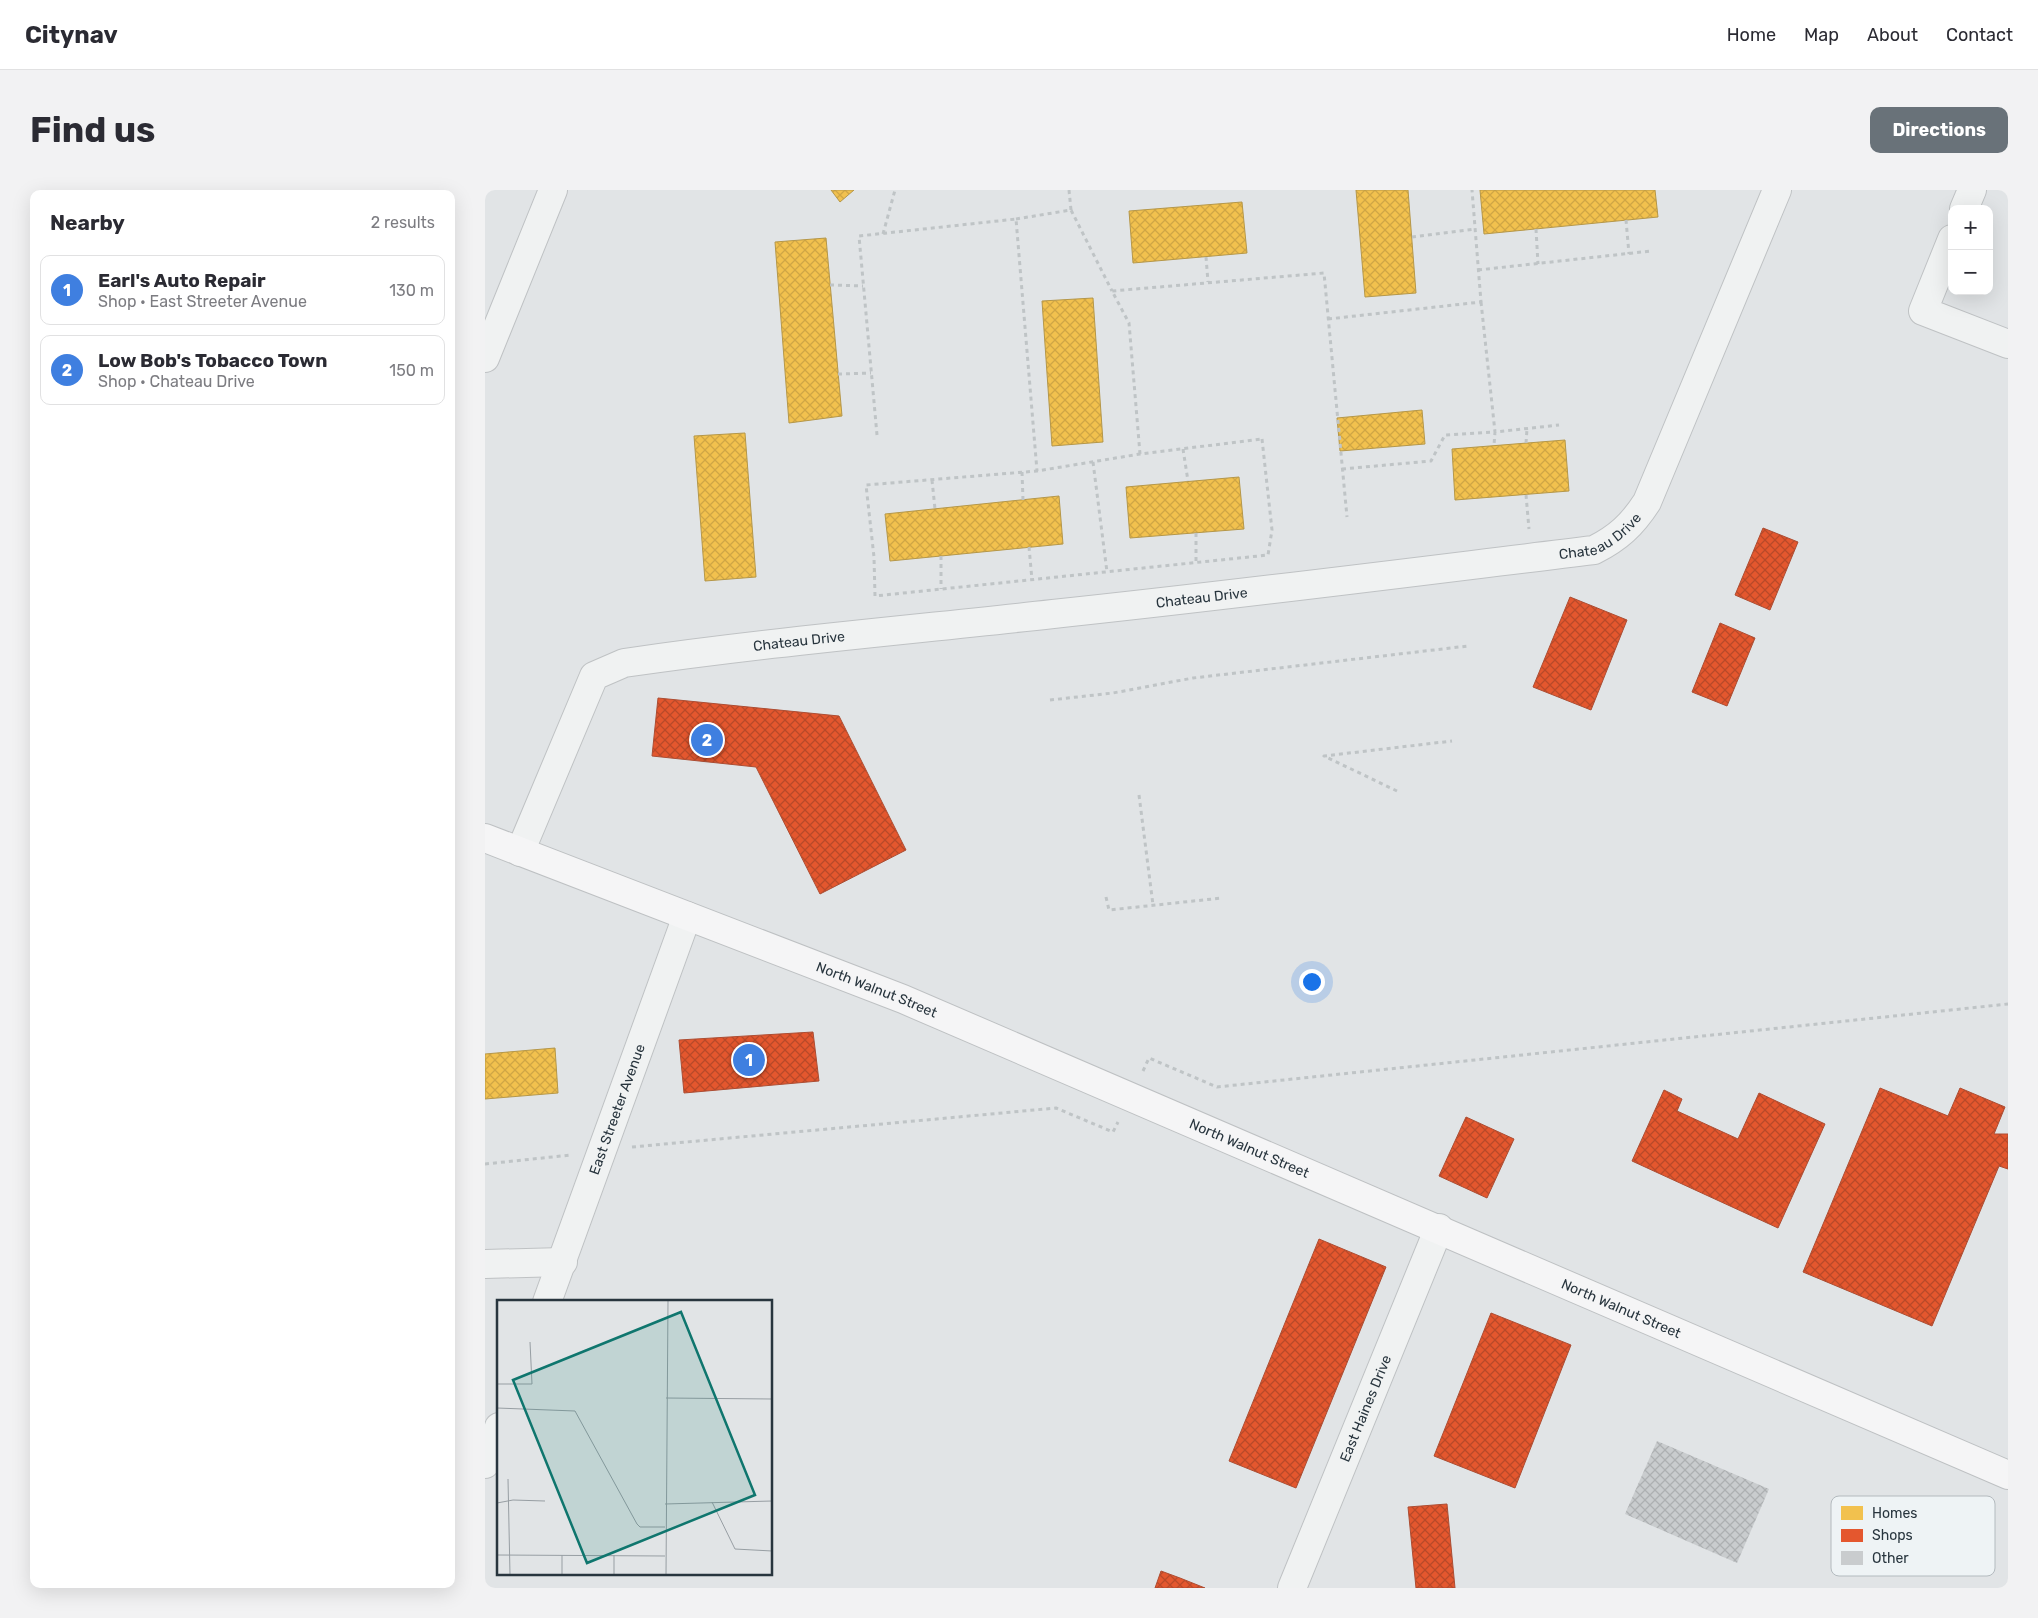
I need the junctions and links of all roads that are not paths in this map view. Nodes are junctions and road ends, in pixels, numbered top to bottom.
1 (553, 190) edge
2 (1777, 190) edge
3 (1971, 190) edge
4 (1965, 205) edge
5 (1948, 249) edge
6 (2008, 344) edge
7 (485, 358) edge
8 (485, 838) edge
9 (520, 852) junction
10 (687, 916) junction
11 (1439, 1228) junction
12 (563, 1262) junction
13 (485, 1264) edge
14 (548, 1300) edge
15 (497, 1432) edge
16 (485, 1464) edge
17 (2008, 1475) edge
18 (1292, 1588) edge

1 - 7 street
2 - 9 street, Chateau Drive
3 - 4 street
5 - 6 street
8 - 9 main road, North Walnut Street
9 - 10 main road, North Walnut Street
10 - 11 main road, North Walnut Street
10 - 12 street, East Streeter Avenue
11 - 17 main road, North Walnut Street
11 - 18 street, East Haines Drive
12 - 13 street
12 - 14 street, East Streeter Avenue
15 - 16 street

